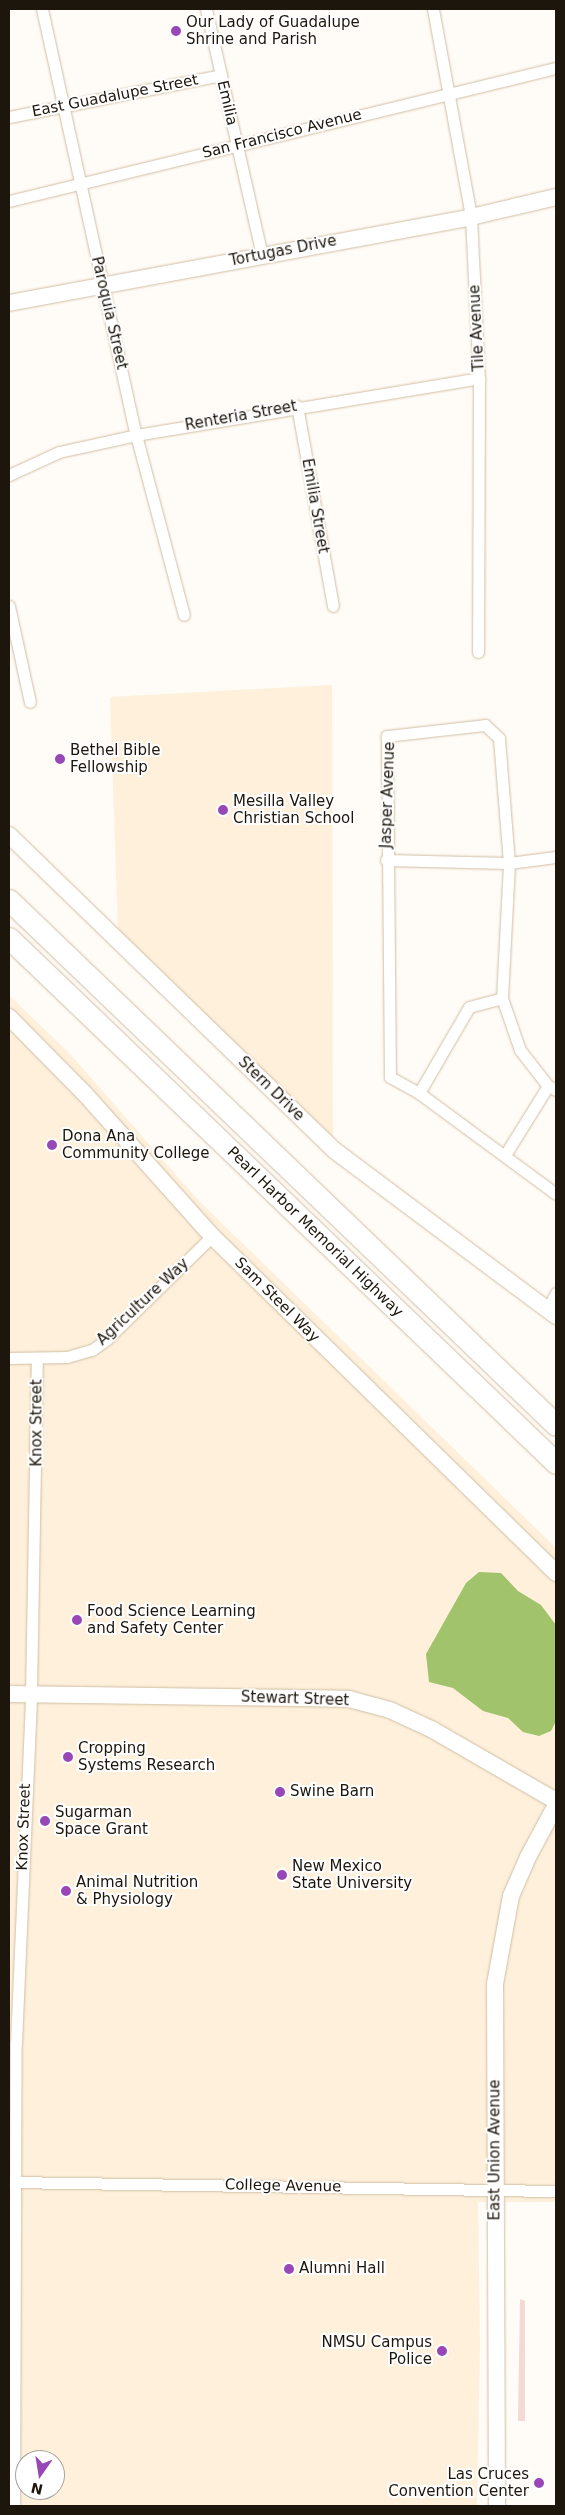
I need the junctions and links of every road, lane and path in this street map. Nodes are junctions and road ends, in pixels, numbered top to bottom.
1 (42, 9) edge
2 (206, 9) edge
3 (433, 9) edge
4 (556, 68) edge
5 (220, 75) junction
6 (448, 95) junction
7 (63, 105) junction
8 (9, 117) edge
9 (237, 145) junction
10 (80, 184) junction
11 (556, 197) edge
12 (9, 201) edge
13 (471, 217) junction
14 (262, 255) junction
15 (103, 286) junction
16 (9, 303) edge
17 (479, 378) junction
18 (297, 406) junction
19 (136, 435) junction
20 (9, 475) edge
21 (9, 606) edge
22 (333, 606) dead end
23 (184, 615) dead end
24 (478, 652) dead end
25 (30, 702) dead end
26 (9, 835) edge
27 (556, 857) edge
28 (386, 860) junction
29 (508, 863) junction
30 (9, 900) edge
31 (9, 938) edge
32 (502, 998) junction
33 (9, 1017) edge
34 (552, 1088) edge
35 (419, 1093) junction
36 (505, 1155) junction
37 (556, 1194) edge
38 (212, 1236) junction
39 (556, 1293) edge
40 (552, 1312) edge
41 (9, 1358) edge
42 (37, 1359) junction
43 (556, 1423) edge
44 (556, 1463) edge
45 (556, 1573) edge
46 (9, 1694) edge
47 (30, 1694) junction
48 (556, 1801) edge
49 (556, 1805) edge
50 (15, 1945) edge
51 (13, 2182) edge
52 (496, 2191) junction
53 (556, 2191) edge
54 (14, 2506) edge
55 (497, 2506) edge

1 - 7 street, Paroquia Street
2 - 5 street, Emilia
3 - 6 street, Tile Avenue
4 - 6 street, San Francisco Avenue
5 - 7 street, East Guadalupe Street
5 - 9 street, Emilia
6 - 9 street, San Francisco Avenue
6 - 13 street, Tile Avenue
7 - 8 street, East Guadalupe Street
7 - 10 street, Paroquia Street
9 - 10 street, San Francisco Avenue
9 - 14 street, Emilia
10 - 12 street, San Francisco Avenue
10 - 15 street, Paroquia Street
11 - 13 street, Tortugas Drive
13 - 14 street, Tortugas Drive
13 - 17 street, Tile Avenue
14 - 15 street, Tortugas Drive
15 - 16 street, Tortugas Drive
15 - 19 street, Paroquia Street
17 - 18 street, Renteria Street
17 - 24 street, Tile Avenue
18 - 19 street, Renteria Street
18 - 22 street, Emilia Street
19 - 20 street, Renteria Street
19 - 23 street, Paroquia Street
21 - 25 street
26 - 40 street, Stern Drive
27 - 29 street
28 - 29 street
28 - 29 street, Jasper Avenue
28 - 35 street, Jasper Avenue
29 - 32 street, Jasper Avenue
30 - 43 highway, Pearl Harbor Memorial Highway
31 - 44 highway, Pearl Harbor Memorial Highway
32 - 34 street, Jasper Avenue
32 - 35 street
33 - 38 street, Sam Steel Way
34 - 36 street
35 - 36 street, Jasper Avenue
36 - 37 street, Jasper Avenue
38 - 42 street, Agriculture Way
38 - 45 street, Sam Steel Way
39 - 40 street
41 - 42 street, Agriculture Way
42 - 47 street, Knox Street
46 - 47 street, Stewart Street
47 - 48 street, Stewart Street
47 - 50 street, Knox Street
49 - 52 street, East Union Avenue
50 - 51 street, Knox Street
51 - 52 street, College Avenue
51 - 54 street, Knox Street
52 - 53 street, College Avenue
52 - 55 street, East Union Avenue

